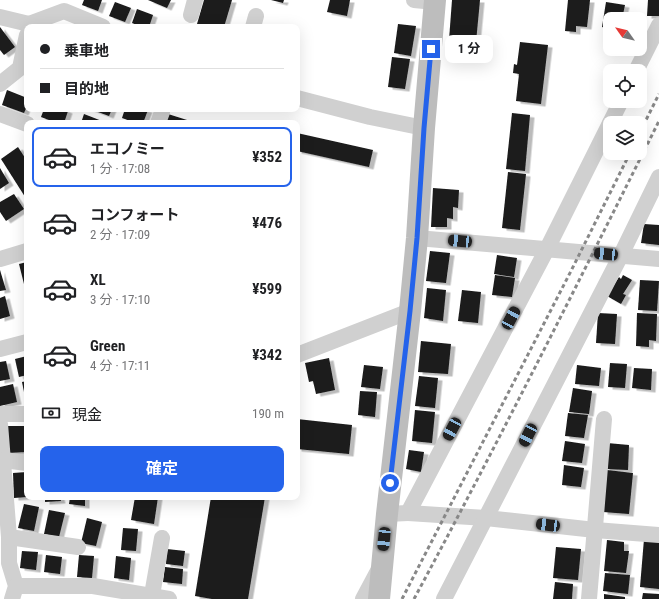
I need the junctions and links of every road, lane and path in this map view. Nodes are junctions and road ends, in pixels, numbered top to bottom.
1 (428, 1) edge
2 (0, 17) edge
3 (38, 24) edge
4 (96, 24) edge
5 (659, 25) edge
6 (24, 27) edge
7 (24, 48) edge
8 (640, 64) edge
9 (0, 84) edge
10 (300, 99) edge
11 (0, 114) edge
12 (24, 123) edge
13 (424, 128) junction
14 (603, 137) edge
15 (659, 178) edge
16 (417, 238) junction
17 (547, 248) junction
18 (24, 252) edge
19 (621, 255) junction
20 (0, 259) edge
21 (659, 259) edge
22 (410, 311) junction
23 (24, 343) edge
24 (0, 349) edge
25 (300, 354) edge
26 (0, 414) edge
27 (24, 414) edge
28 (604, 419) dead end
29 (0, 424) edge
30 (3, 460) junction
31 (24, 463) edge
32 (408, 512) junction
33 (387, 514) junction
34 (486, 518) junction
35 (595, 530) junction
36 (659, 535) edge
37 (8, 537) junction
38 (162, 538) dead end
39 (78, 547) dead end
40 (4, 564) edge
41 (382, 564) junction
42 (14, 592) edge
43 (152, 595) junction
44 (169, 599) edge
45 (363, 599) edge
46 (379, 599) edge
47 (444, 599) edge
48 (589, 599) edge

1 - 13 street
2 - 6 street
3 - 4 street
5 - 8 street
7 - 9 street
10 - 13 street
11 - 12 street
13 - 16 street
14 - 17 street
15 - 19 street
16 - 17 street
16 - 22 street
17 - 19 street
17 - 32 street
18 - 20 street
19 - 21 street
19 - 34 street
22 - 25 street
22 - 33 street
23 - 24 street
26 - 27 street
28 - 35 street
29 - 30 street
30 - 31 street
30 - 37 street
32 - 33 street
32 - 34 street
33 - 41 street
34 - 35 street
34 - 47 street
35 - 36 street
35 - 48 street
37 - 39 street
37 - 40 street
38 - 43 street
40 - 42 street
41 - 45 street
41 - 46 street
42 - 43 street
43 - 44 street

